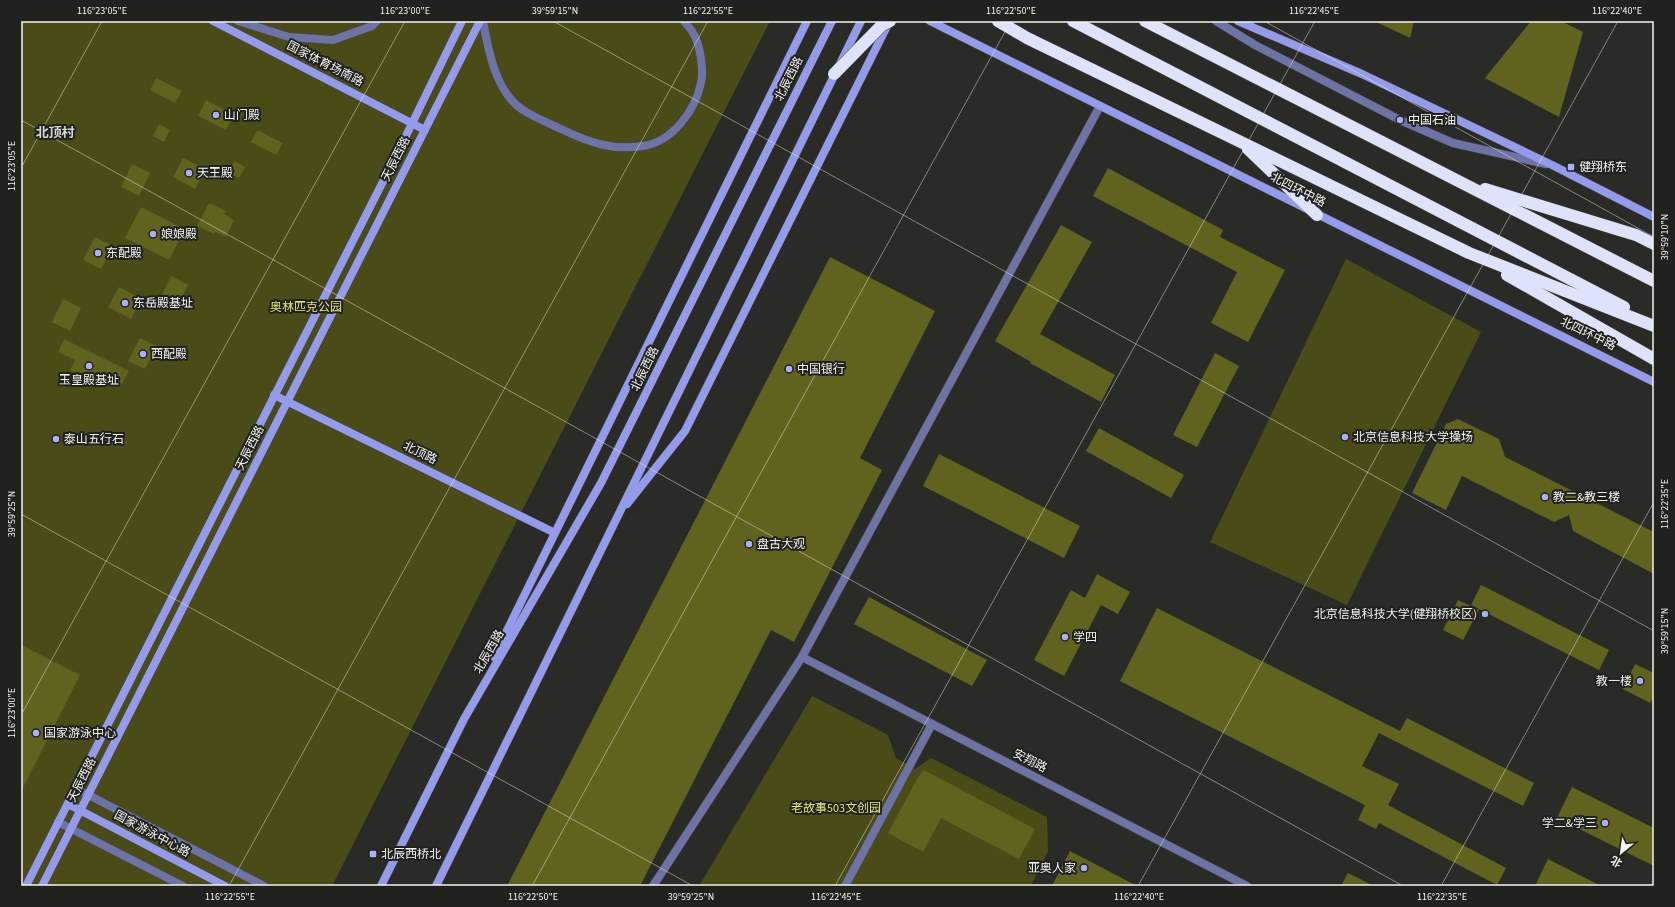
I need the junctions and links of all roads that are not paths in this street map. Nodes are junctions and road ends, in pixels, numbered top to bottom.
1 (214, 21) edge
2 (238, 21) edge
3 (377, 21) edge
4 (462, 21) edge
5 (480, 21) edge
6 (483, 21) edge
7 (684, 21) edge
8 (807, 21) edge
9 (832, 21) edge
10 (861, 21) edge
11 (889, 21) edge
12 (930, 21) edge
13 (998, 21) edge
14 (1073, 21) edge
15 (1145, 21) edge
16 (1216, 21) edge
17 (1238, 21) edge
18 (834, 74) junction
19 (1100, 106) junction
20 (412, 123) junction
21 (425, 130) junction
22 (1240, 141) junction
23 (1552, 165) junction
24 (1455, 180) junction
25 (1317, 215) junction
26 (1654, 216) edge
27 (1654, 244) edge
28 (1469, 253) junction
29 (1654, 281) edge
30 (1654, 322) edge
31 (1654, 326) edge
32 (1654, 359) edge
33 (1654, 382) edge
34 (274, 395) junction
35 (287, 401) junction
36 (617, 516) junction
37 (555, 533) junction
38 (802, 657) junction
39 (464, 720) junction
40 (932, 724) junction
41 (76, 788) junction
42 (88, 794) junction
43 (68, 804) junction
44 (80, 810) junction
45 (58, 822) junction
46 (71, 829) junction
47 (26, 886) edge
48 (42, 886) edge
49 (183, 886) edge
50 (225, 886) edge
51 (264, 886) edge
52 (381, 886) edge
53 (436, 886) edge
54 (653, 886) edge
55 (845, 886) edge
56 (1247, 886) edge

1 - 20 street, 国家体育场南路
2 - 3 street
4 - 20 street, 天辰西路
5 - 21 street, 天辰西路
6 - 7 street
8 - 37 street, 北辰西路
9 - 39 street, 北辰西路
10 - 18 street, bridge
11 - 18 highway, bridge
11 - 36 street
12 - 19 street, 北四环中路
13 - 22 highway, 北四环中路
14 - 30 highway
15 - 24 highway
16 - 23 street
17 - 23 street
18 - 36 street
19 - 25 street, 北四环中路
19 - 38 street
20 - 21 street, 国家体育场南路
20 - 34 street, 天辰西路
21 - 35 street, 天辰西路
22 - 25 highway
22 - 28 highway, 北四环中路
23 - 26 street
24 - 27 highway
24 - 29 highway
25 - 33 street, 北四环中路
28 - 31 highway, 北四环中路
28 - 32 highway
34 - 35 street, 北顶路
34 - 41 street, 天辰西路
35 - 37 street, 北顶路
35 - 42 street, 天辰西路
36 - 53 street
37 - 39 street, 北辰西路
38 - 40 street, 安翔路
38 - 54 street
39 - 52 street, 北辰西路
40 - 55 street
40 - 56 street, 安翔路
41 - 42 street
41 - 43 street, 天辰西路
42 - 44 street, 天辰西路
42 - 51 street
43 - 44 street, 国家游泳中心路
43 - 45 street, 天辰西路
44 - 46 street, 天辰西路
44 - 50 street, 国家游泳中心路
45 - 46 street
45 - 47 street, 天辰西路
46 - 48 street, 天辰西路
46 - 49 street

